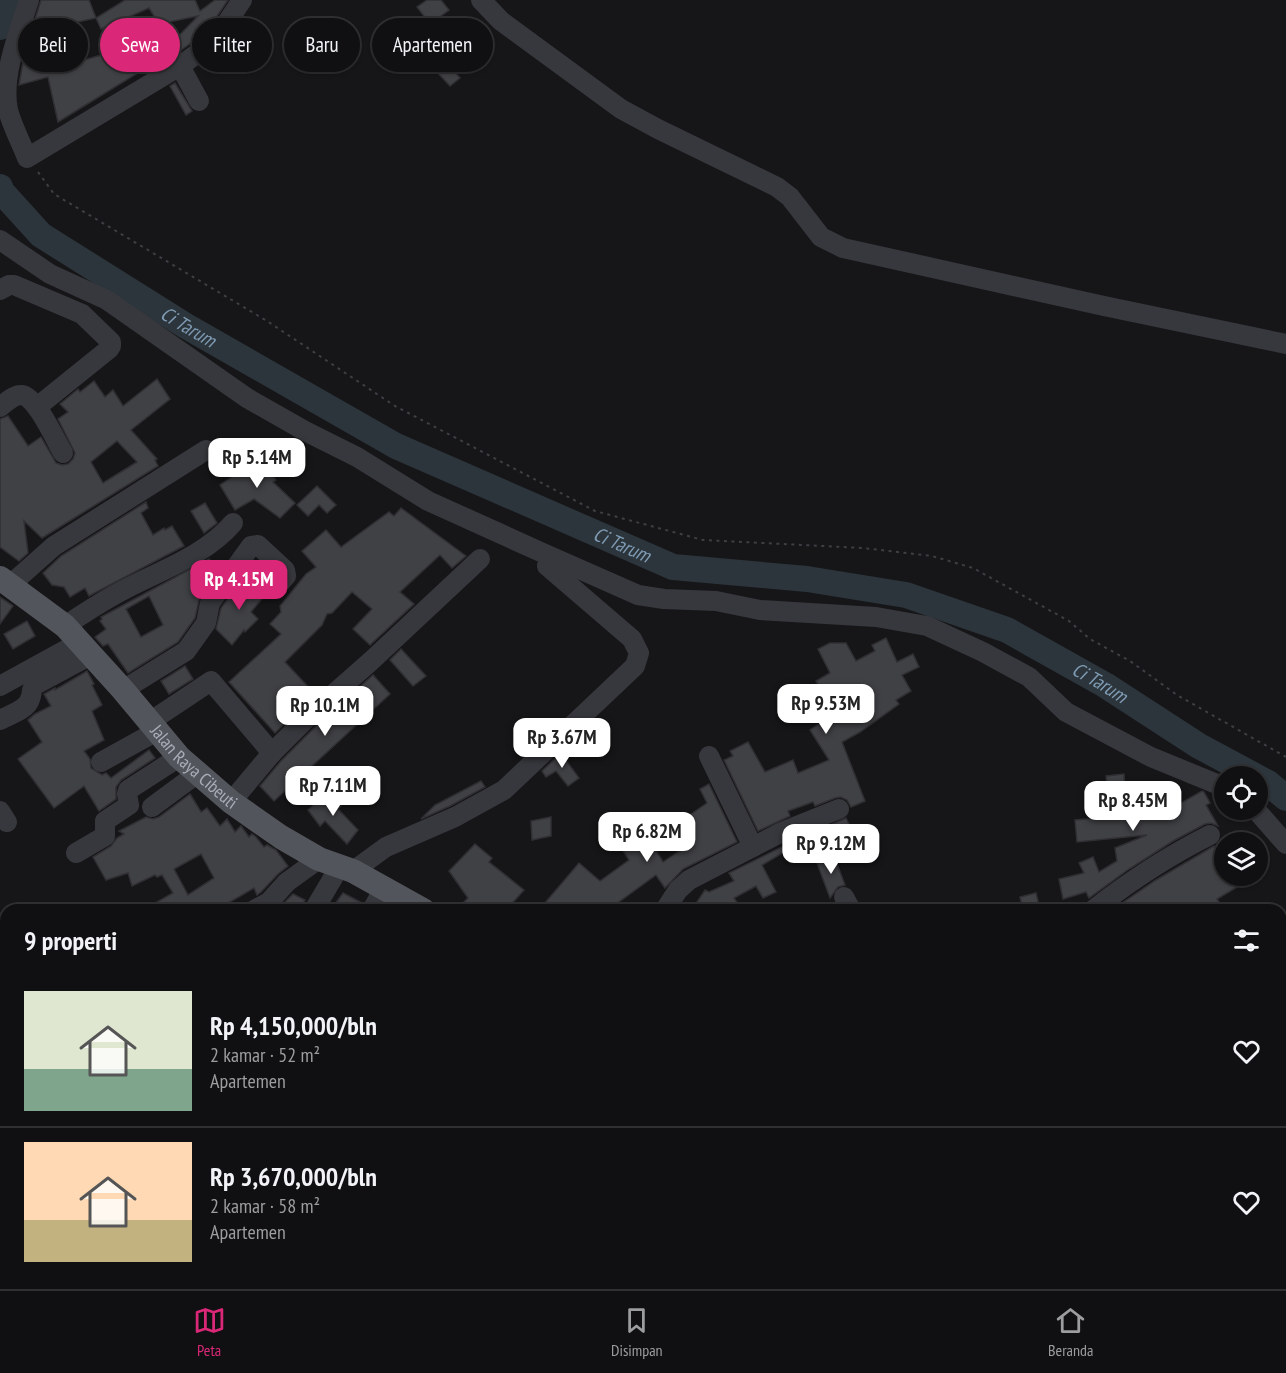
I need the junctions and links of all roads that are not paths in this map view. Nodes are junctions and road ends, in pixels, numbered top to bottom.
1 (29, 0) edge
2 (242, 0) edge
3 (481, 0) edge
4 (180, 66) joint
5 (170, 72) edge
6 (200, 101) dead end
7 (0, 240) edge
8 (0, 290) edge
9 (1286, 344) edge
10 (0, 407) edge
11 (37, 407) junction
12 (206, 450) dead end
13 (63, 453) dead end
14 (233, 523) dead end
15 (480, 559) dead end
16 (547, 566) dead end
17 (5, 582) edge
18 (279, 584) dead end
19 (79, 641) junction
20 (0, 686) edge
21 (123, 690) junction
22 (0, 720) edge
23 (156, 722) junction
24 (272, 753) junction
25 (709, 756) dead end
26 (179, 757) junction
27 (101, 762) dead end
28 (198, 773) junction
29 (1214, 783) edge
30 (231, 802) junction
31 (152, 807) dead end
32 (839, 809) dead end
33 (1265, 820) edge
34 (1210, 835) dead end
35 (1286, 844) edge
36 (753, 847) junction
37 (76, 853) dead end
38 (337, 865) junction
39 (377, 900) edge
40 (265, 904) edge
41 (317, 904) edge
42 (395, 904) edge
43 (669, 904) edge
44 (1101, 904) edge

1 - 5 street
2 - 4 street
3 - 9 street
4 - 6 street
7 - 29 street
8 - 11 street
10 - 11 street
11 - 13 street
12 - 17 street
14 - 19 street
15 - 24 street
16 - 38 street
17 - 19 main road, Jalan Raya Cibeuti
18 - 21 street
19 - 20 street
19 - 21 main road, Jalan Raya Cibeuti
19 - 22 street
21 - 23 main road, Jalan Raya Cibeuti
23 - 24 street
23 - 26 main road, Jalan Raya Cibeuti
23 - 27 street
24 - 30 street
25 - 36 street
26 - 28 main road, Jalan Raya Cibeuti
26 - 37 street
28 - 30 main road, Jalan Raya Cibeuti
28 - 31 street
30 - 38 main road, Jalan Raya Cibeuti
32 - 36 street
33 - 35 street
34 - 44 street
36 - 43 street
38 - 39 main road, Jalan Raya Cibeuti
38 - 40 street
38 - 41 street
39 - 42 main road, Jalan Raya Cibeuti

